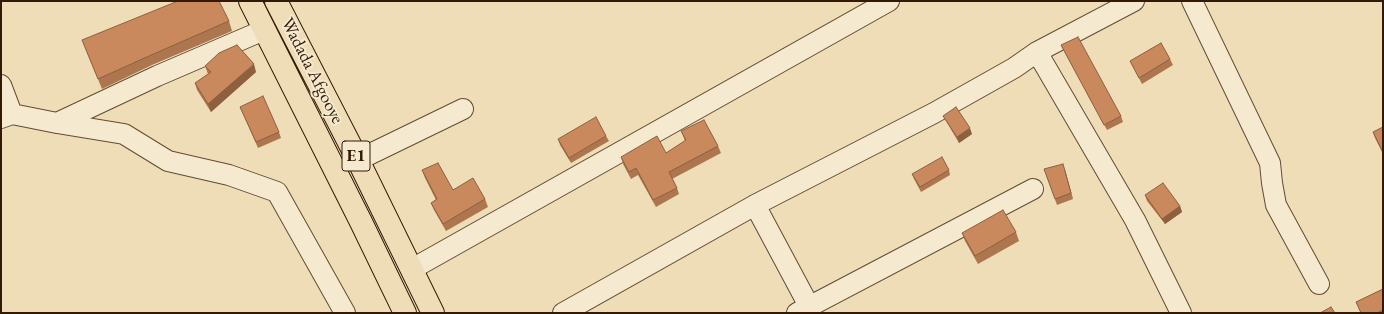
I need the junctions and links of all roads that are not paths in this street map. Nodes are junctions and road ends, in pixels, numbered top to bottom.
1 (250, 1) edge
2 (276, 1) edge
3 (890, 1) edge
4 (1134, 1) edge
5 (1192, 1) edge
6 (264, 30) junction
7 (1038, 52) junction
8 (1, 85) edge
9 (463, 109) dead end
10 (6, 116) edge
11 (57, 122) junction
12 (358, 160) junction
13 (1033, 189) dead end
14 (755, 204) junction
15 (412, 269) junction
16 (1319, 284) dead end
17 (803, 310) edge
18 (345, 313) edge
19 (405, 313) edge
20 (433, 313) edge
21 (563, 313) edge
22 (1181, 313) edge

1 - 6 highway, Wadada Afgooye / E1
2 - 12 highway, Wadada Afgooye / E1
3 - 15 street
4 - 7 street
5 - 16 street
6 - 11 street
6 - 19 highway, Wadada Afgooye / E1
7 - 14 street
7 - 22 street
8 - 10 street
9 - 12 street
10 - 11 street
11 - 18 street
12 - 15 highway, Wadada Afgooye / E1
13 - 17 street
14 - 17 street
14 - 21 street
15 - 20 highway, Wadada Afgooye / E1

